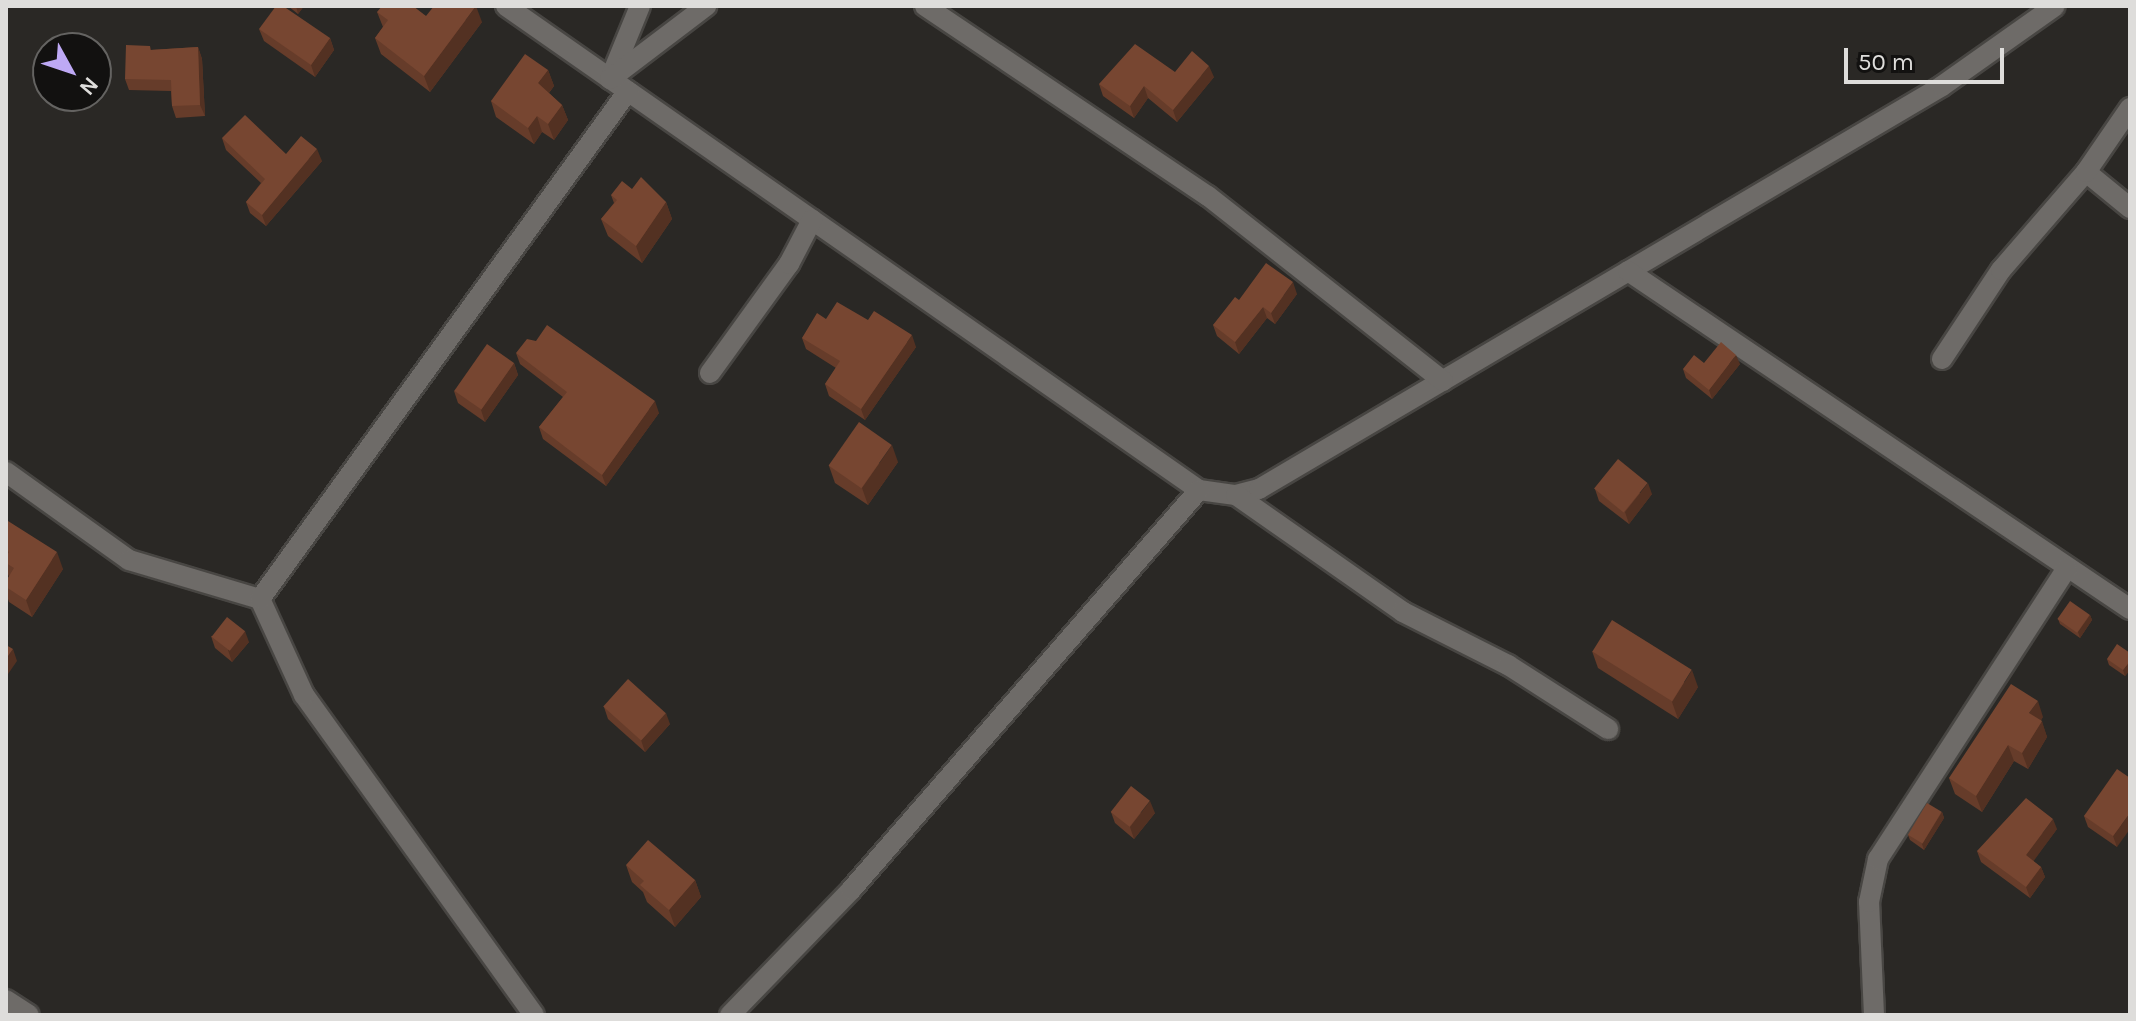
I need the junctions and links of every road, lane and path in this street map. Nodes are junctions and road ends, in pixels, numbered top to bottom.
1 (506, 6) edge
2 (640, 6) edge
3 (706, 6) edge
4 (925, 6) edge
5 (2055, 6) edge
6 (619, 85) junction
7 (2130, 108) edge
8 (2086, 172) junction
9 (2130, 208) edge
10 (812, 220) junction
11 (1628, 271) junction
12 (1942, 359) dead end
13 (710, 373) dead end
14 (1443, 381) junction
15 (6, 472) edge
16 (1199, 490) junction
17 (1236, 495) junction
18 (2067, 568) junction
19 (260, 599) junction
20 (2130, 609) edge
21 (1608, 729) dead end
22 (6, 1000) edge
23 (29, 1015) edge
24 (534, 1015) edge
25 (730, 1015) edge
26 (1874, 1015) edge

1 - 6 street
2 - 6 street
3 - 6 street
4 - 14 street
5 - 11 street
6 - 10 street
6 - 19 street
7 - 8 street
8 - 9 street
8 - 12 street
10 - 13 street
10 - 16 street
11 - 14 street
11 - 18 street
14 - 17 street
15 - 19 street
16 - 17 street
16 - 25 street
17 - 21 street
18 - 20 street
18 - 26 street
19 - 24 street
22 - 23 street

